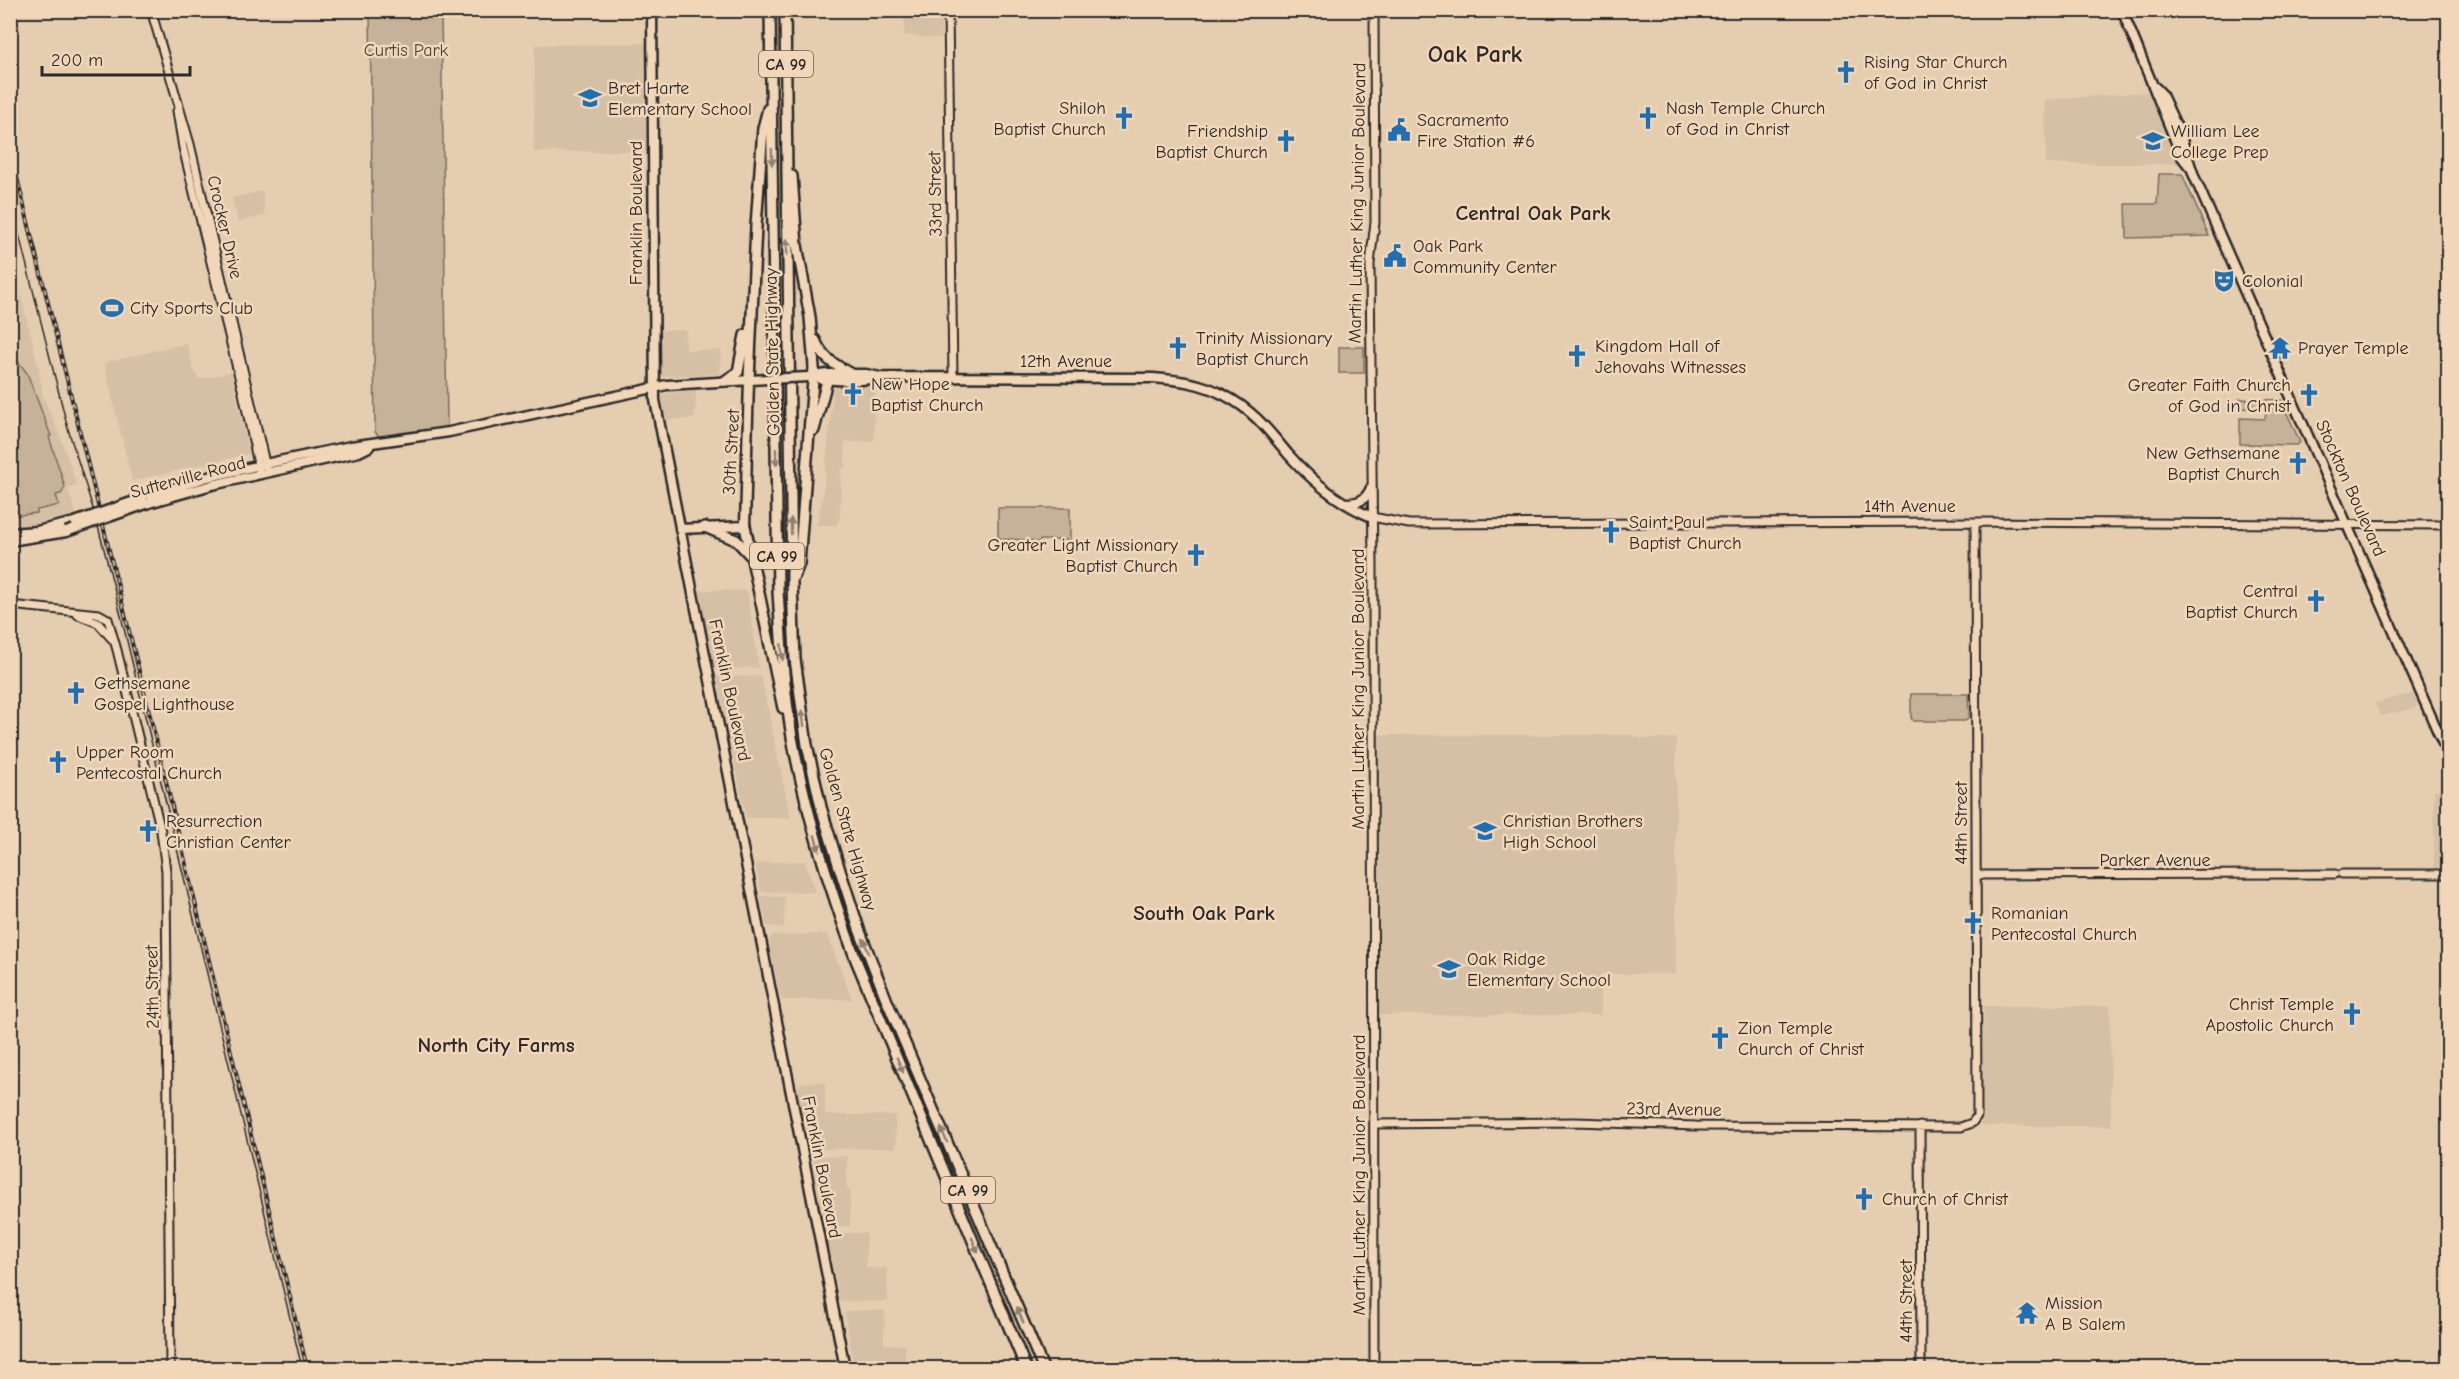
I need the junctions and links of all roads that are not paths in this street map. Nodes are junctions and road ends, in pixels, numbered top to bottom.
1 (151, 10) edge
2 (652, 10) edge
3 (770, 10) edge
4 (785, 10) edge
5 (948, 10) edge
6 (1374, 10) edge
7 (2122, 10) edge
8 (771, 98) junction
9 (786, 118) junction
10 (751, 319) junction
11 (812, 330) junction
12 (851, 374) junction
13 (810, 377) junction
14 (880, 377) junction
15 (952, 377) junction
16 (753, 380) junction
17 (725, 381) junction
18 (827, 381) junction
19 (654, 388) junction
20 (373, 445) junction
21 (328, 451) junction
22 (808, 452) junction
23 (301, 464) junction
24 (263, 469) junction
25 (1371, 489) junction
26 (146, 501) junction
27 (1344, 503) junction
28 (1372, 518) junction
29 (1977, 522) junction
30 (745, 525) junction
31 (2448, 525) edge
32 (2350, 526) junction
33 (705, 527) junction
34 (680, 529) junction
35 (10, 533) edge
36 (10, 541) edge
37 (753, 560) junction
38 (792, 584) junction
39 (10, 605) edge
40 (67, 611) junction
41 (116, 645) junction
42 (792, 736) junction
43 (2448, 755) edge
44 (2448, 874) edge
45 (1976, 875) junction
46 (1972, 1123) joint
47 (1375, 1124) junction
48 (1920, 1126) junction
49 (170, 1368) edge
50 (845, 1368) edge
51 (1026, 1368) edge
52 (1042, 1368) edge
53 (1374, 1368) edge
54 (1921, 1368) edge

1 - 24 street, Crocker Drive
2 - 19 main road, Franklin Boulevard
3 - 8 highway, Golden State Highway / CA 99
4 - 9 highway, Golden State Highway / CA 99
5 - 15 street, 33rd Street
6 - 25 street, Martin Luther King Junior Boulevard
7 - 32 main road, Stockton Boulevard
8 - 10 highway
8 -> 42 highway, Golden State Highway / CA 99
9 - 11 highway
38 -> 9 highway, Golden State Highway / CA 99
10 - 16 highway
10 - 17 highway
11 - 12 highway
11 - 13 highway
12 - 13 main road, 12th Avenue
12 - 14 main road, 12th Avenue
13 - 16 main road, 12th Avenue, bridge
13 - 18 main road, 12th Avenue
13 - 22 highway
14 - 15 main road, 12th Avenue
14 - 18 main road, 12th Avenue
15 - 27 main road, 12th Avenue
16 - 17 main road, 12th Avenue
16 - 30 main road, 30th Street
17 - 19 main road, 12th Avenue
18 - 22 highway
19 - 20 main road, Sutterville Road
19 - 34 main road, Franklin Boulevard
20 - 21 main road, Sutterville Road
20 - 23 main road, Sutterville Road
21 - 23 main road
21 - 24 main road, Sutterville Road
22 - 38 highway
23 - 24 main road, Sutterville Road
24 - 26 main road, Sutterville Road
25 - 27 main road
25 - 28 street, Martin Luther King Junior Boulevard
26 - 35 main road, Sutterville Road, bridge
26 - 36 main road, Sutterville Road, bridge
27 - 28 main road, 12th Avenue
28 - 29 street, 14th Avenue
28 - 47 street, Martin Luther King Junior Boulevard
29 - 32 street, 14th Avenue
29 - 45 street, 44th Street
30 - 33 main road
30 - 37 highway
31 - 32 street, 14th Avenue
32 - 43 main road, Stockton Boulevard
33 - 34 main road
33 - 37 highway
34 - 50 main road, Franklin Boulevard
37 - 42 highway
52 -> 38 highway, Golden State Highway / CA 99
39 - 40 street
40 - 41 street
40 - 41 street, 24th Street
41 - 49 street, 24th Street
42 -> 51 highway, Golden State Highway / CA 99
44 - 45 street, Parker Avenue
45 - 46 street, 44th Street
46 - 48 street, 23rd Avenue
47 - 48 street, 23rd Avenue
47 - 53 street, Martin Luther King Junior Boulevard
48 - 54 street, 44th Street

